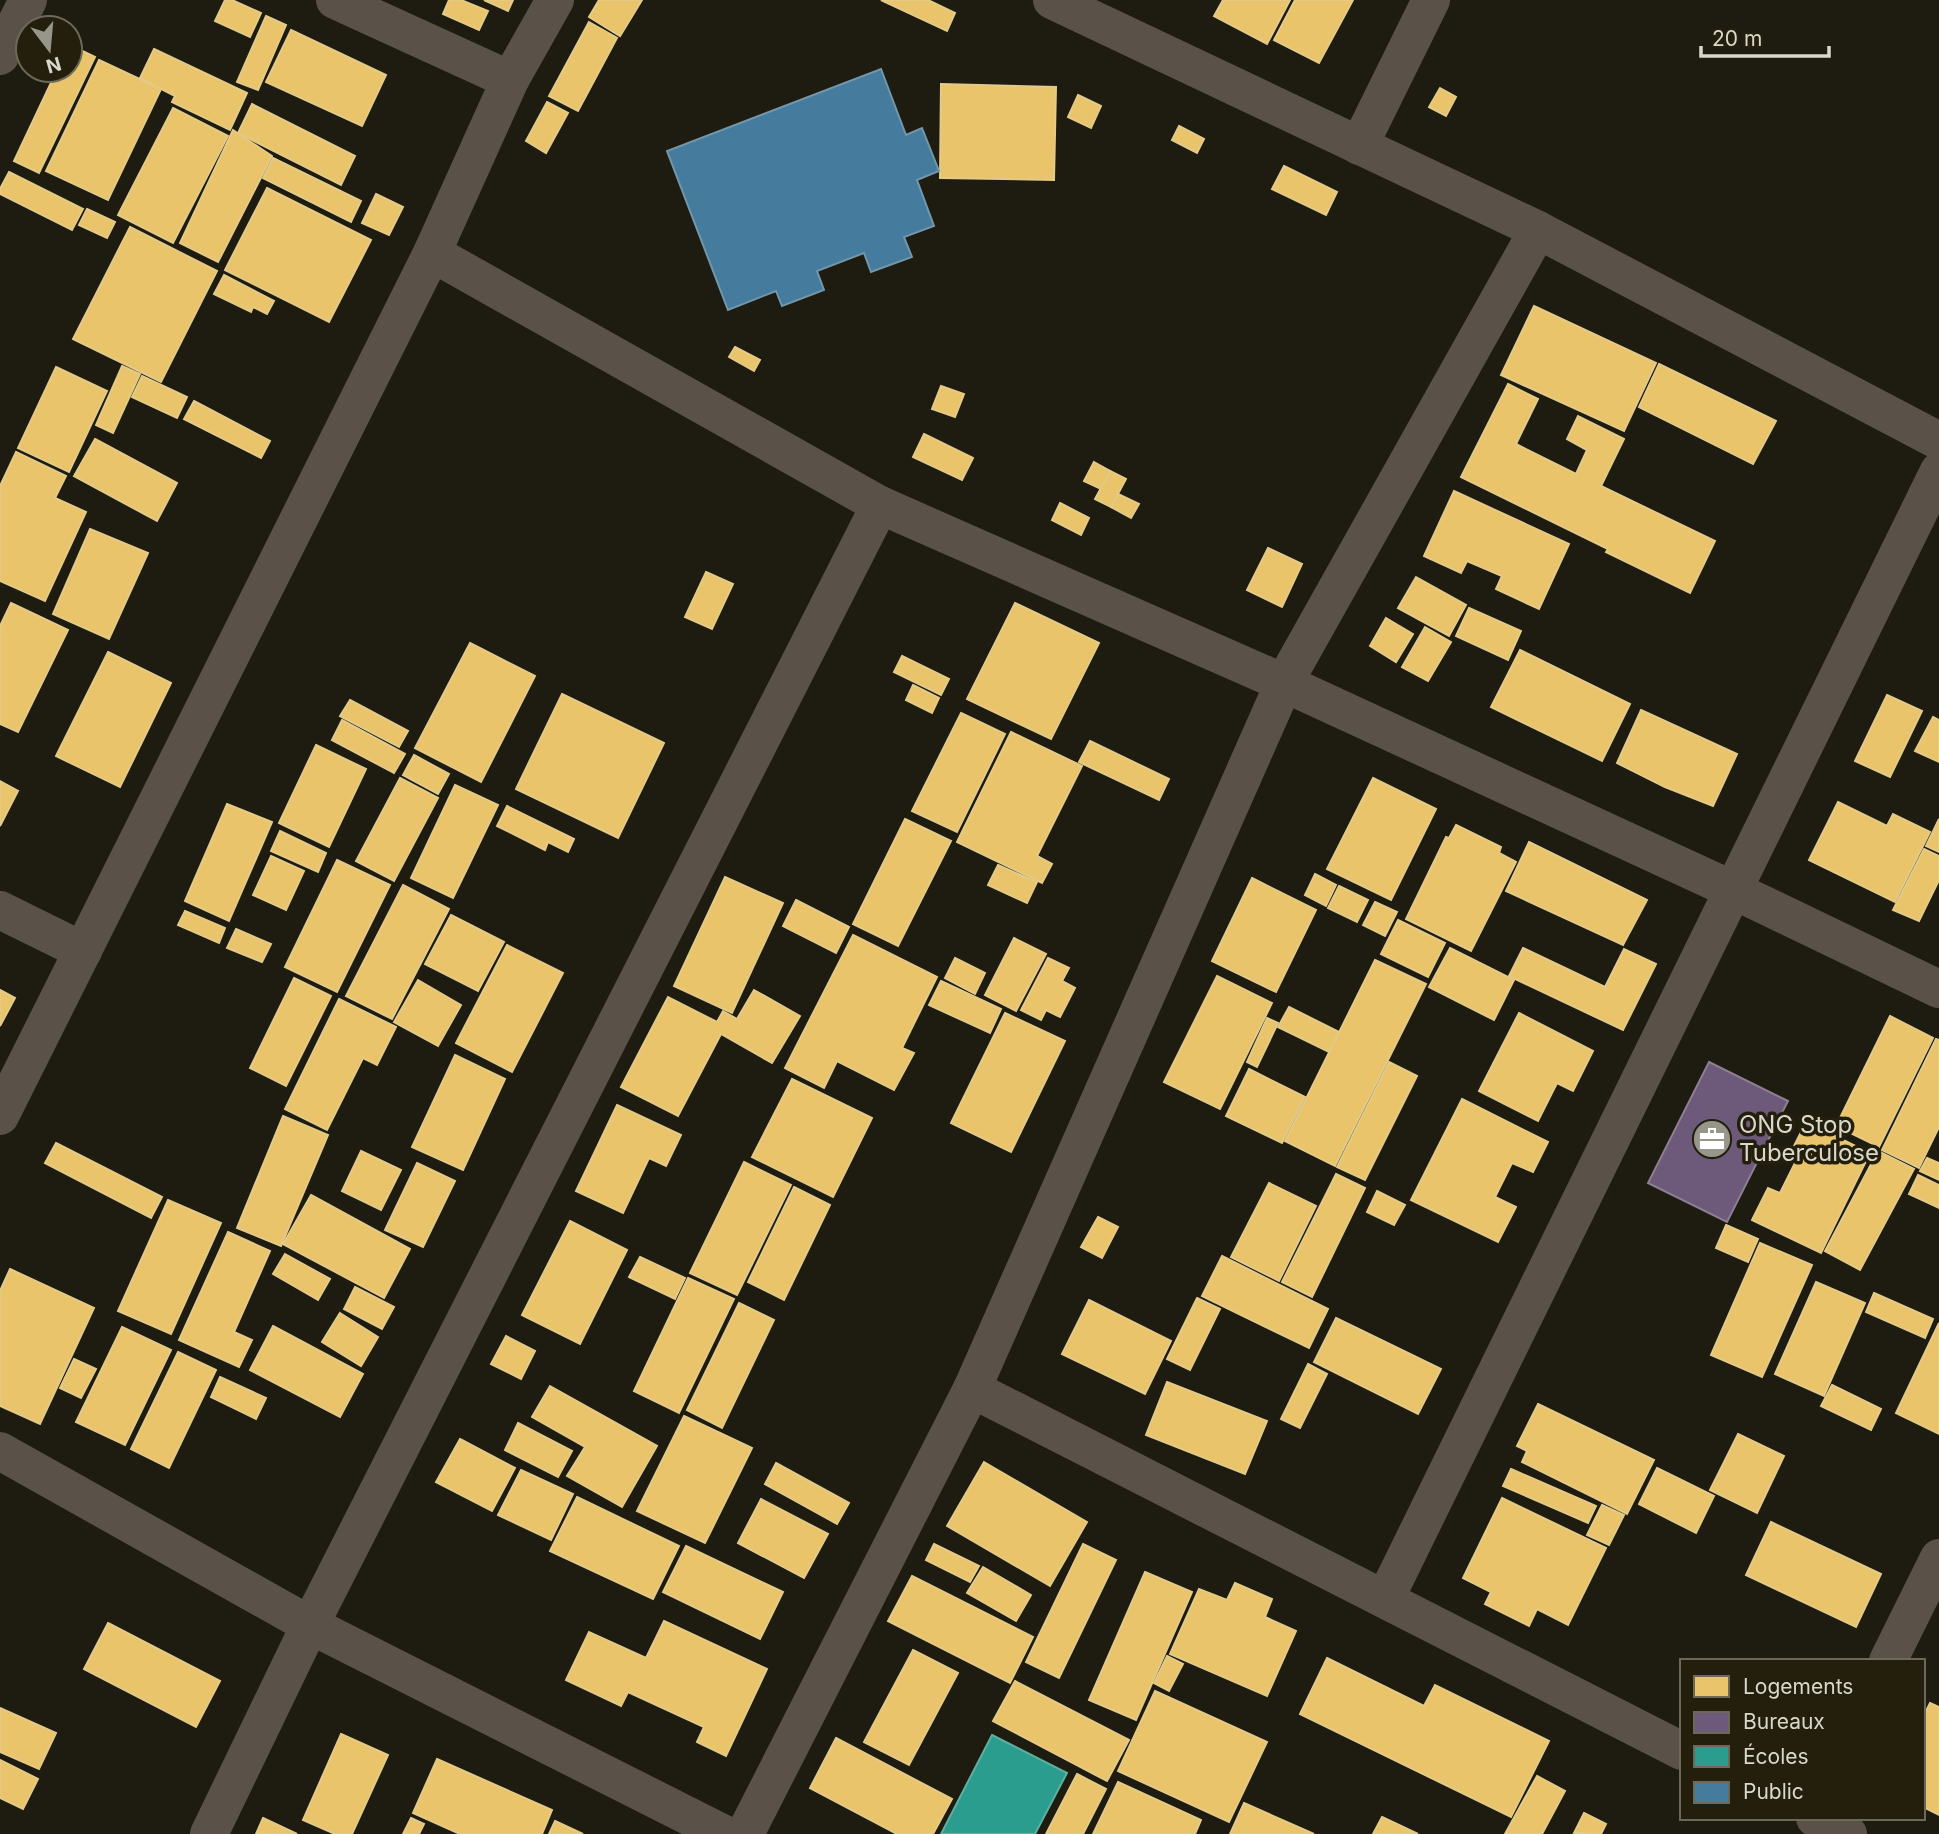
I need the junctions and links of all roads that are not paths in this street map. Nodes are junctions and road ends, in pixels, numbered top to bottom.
1 (28, 0) edge
2 (335, 0) edge
3 (555, 0) edge
4 (1052, 0) edge
5 (1431, 0) edge
6 (0, 56) edge
7 (510, 79) junction
8 (1359, 146) junction
9 (1538, 230) junction
10 (432, 253) junction
11 (1939, 442) edge
12 (1939, 471) edge
13 (880, 505) junction
14 (1283, 683) junction
15 (1733, 890) junction
16 (0, 910) edge
17 (83, 951) junction
18 (1939, 989) edge
19 (0, 1116) edge
20 (972, 1389) junction
21 (0, 1451) edge
22 (1939, 1558) edge
23 (1385, 1599) junction
24 (310, 1625) junction
25 (1889, 1659) edge
26 (1680, 1750) edge
27 (1819, 1820) edge
28 (209, 1834) edge
29 (724, 1834) edge
30 (746, 1834) edge
31 (1848, 1834) edge

1 - 6 street
2 - 7 street
3 - 7 street
4 - 8 street
5 - 8 street
7 - 10 street
8 - 9 street
9 - 11 street
9 - 14 street
10 - 13 street
10 - 17 street
12 - 15 street
13 - 14 street
13 - 24 street
14 - 15 street
14 - 20 street
15 - 18 street
15 - 23 street
16 - 17 street
17 - 19 street
20 - 23 street
20 - 30 street
21 - 24 street
22 - 25 street
23 - 26 street
24 - 28 street
24 - 29 street
27 - 31 street

